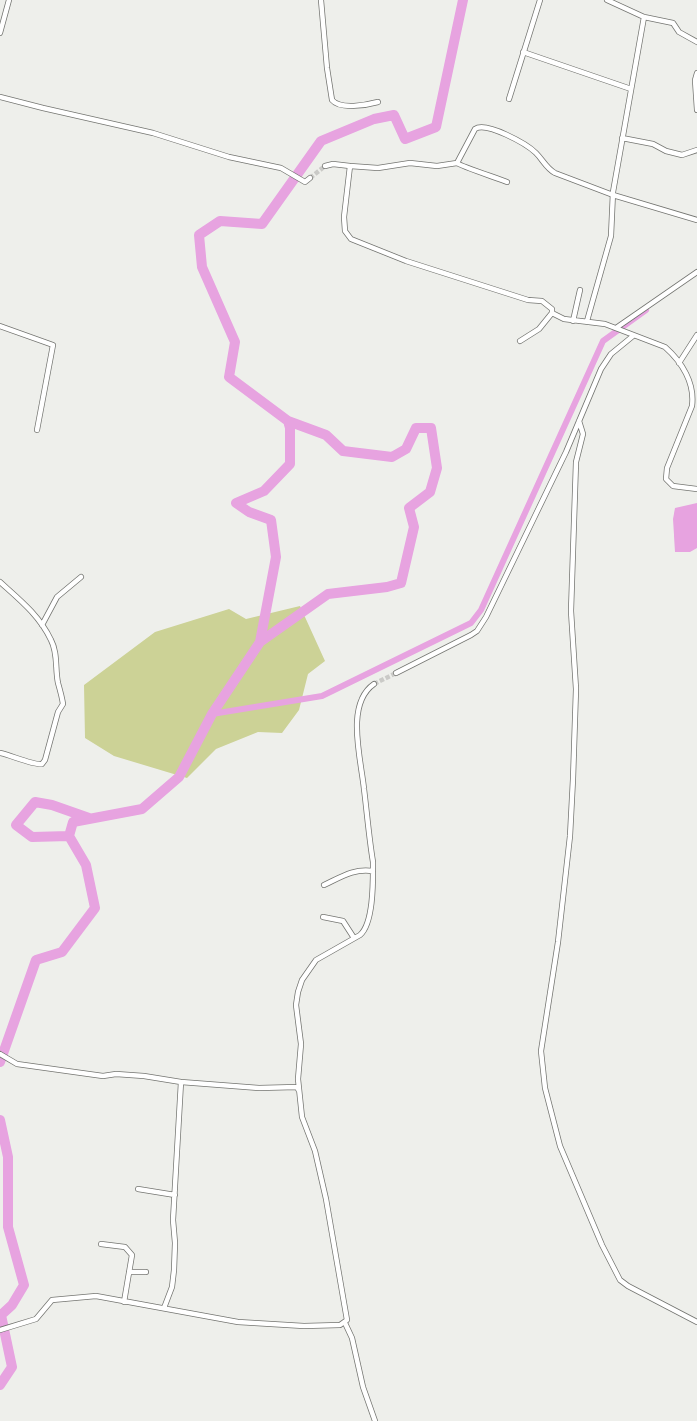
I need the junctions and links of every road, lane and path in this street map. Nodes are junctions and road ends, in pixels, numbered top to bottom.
1 (9, 0) edge
2 (321, 0) edge
3 (540, 0) edge
4 (608, 0) edge
5 (644, 17) junction
6 (0, 33) edge
7 (697, 42) edge
8 (523, 52) junction
9 (697, 73) edge
10 (631, 89) junction
11 (0, 97) edge
12 (510, 100) dead end
13 (378, 102) dead end
14 (697, 110) edge
15 (622, 138) junction
16 (697, 150) edge
17 (458, 163) junction
18 (325, 166) tunnel mouth
19 (350, 166) junction
20 (310, 178) dead end
21 (507, 182) dead end
22 (613, 195) junction
23 (697, 220) edge
24 (697, 272) edge
25 (580, 290) dead end
26 (552, 313) junction
27 (573, 320) junction
28 (587, 321) junction
29 (0, 326) edge
30 (616, 328) junction
31 (632, 335) junction
32 (697, 335) edge
33 (520, 341) dead end
34 (679, 363) junction
35 (579, 421) junction
36 (37, 430) dead end
37 (697, 489) edge
38 (81, 577) dead end
39 (0, 582) edge
40 (42, 625) junction
41 (396, 673) tunnel mouth
42 (374, 684) tunnel mouth
43 (0, 753) edge
44 (373, 870) junction
45 (324, 885) dead end
46 (323, 918) dead end
47 (354, 938) junction
48 (0, 1054) edge
49 (181, 1082) junction
50 (299, 1091) junction
51 (138, 1189) dead end
52 (175, 1195) junction
53 (101, 1244) dead end
54 (129, 1272) junction
55 (146, 1272) dead end
56 (124, 1302) junction
57 (164, 1308) junction
58 (697, 1322) edge
59 (345, 1323) junction
60 (0, 1330) edge
61 (376, 1421) edge

1 - 6 street
2 - 13 street
3 - 8 street
4 - 5 street
5 - 7 street
5 - 10 street
8 - 10 street
8 - 12 street
9 - 14 street
10 - 15 street
11 - 20 street
15 - 16 street
15 - 22 street
17 - 19 street
17 - 21 street
17 - 22 street
18 - 19 street
19 - 26 street
22 - 23 street
22 - 28 street
24 - 30 street
25 - 27 street
26 - 27 street
26 - 33 street
27 - 28 street
28 - 30 street
29 - 36 street
30 - 31 street
31 - 34 street
31 - 35 street
32 - 34 street
34 - 37 street
35 - 41 street
35 - 58 street
38 - 40 street
39 - 40 street
40 - 43 street
42 - 44 street
44 - 45 street
44 - 47 street
46 - 47 street
47 - 50 street
48 - 49 street
49 - 50 street
49 - 52 street
50 - 59 street
51 - 52 street
52 - 57 street
53 - 54 street
54 - 55 street
54 - 56 street
56 - 57 street
56 - 60 street
57 - 59 street
59 - 61 street

